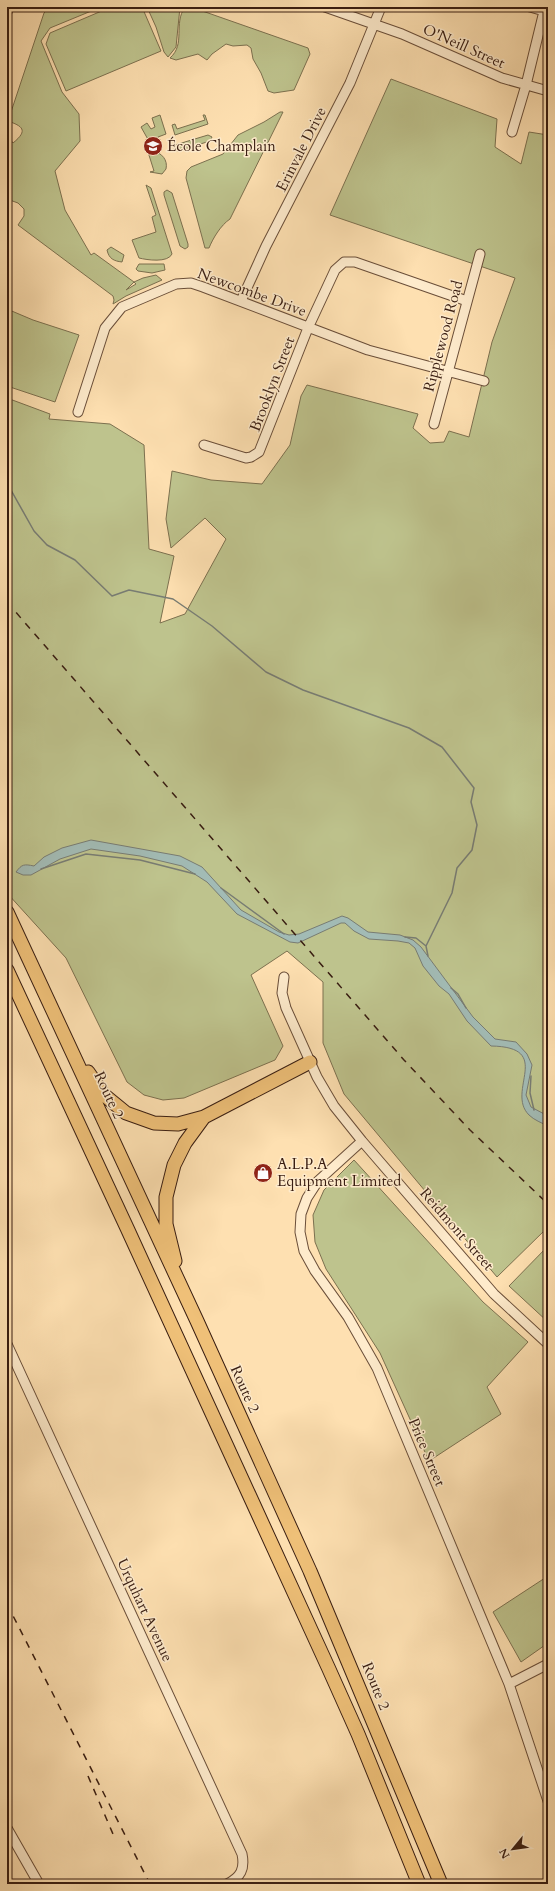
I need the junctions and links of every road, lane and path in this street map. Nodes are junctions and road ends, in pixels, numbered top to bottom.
1 (9, 7) edge
2 (325, 7) edge
3 (381, 7) edge
4 (530, 7) edge
5 (544, 9) edge
6 (7, 12) edge
7 (373, 24) junction
8 (526, 85) junction
9 (548, 91) edge
10 (512, 132) dead end
11 (480, 254) dead end
12 (241, 301) junction
13 (467, 301) junction
14 (308, 328) junction
15 (448, 372) junction
16 (484, 381) dead end
17 (78, 412) dead end
18 (434, 424) dead end
19 (204, 445) dead end
20 (7, 912) edge
21 (7, 970) edge
22 (284, 977) dead end
23 (53, 1011) junction
24 (310, 1062) junction
25 (204, 1117) junction
26 (362, 1141) junction
27 (197, 1321) junction
28 (7, 1344) edge
29 (548, 1344) edge
30 (548, 1664) edge
31 (509, 1684) junction
32 (548, 1800) edge
33 (7, 1828) edge
34 (39, 1884) edge
35 (228, 1884) edge
36 (419, 1884) edge
37 (441, 1884) edge

1 - 6 street
2 - 7 street, O'Neill Street
3 - 7 street, Erinvale Drive
4 - 5 street
5 - 8 street
7 - 8 street, O'Neill Street
7 - 12 street, Erinvale Drive
8 - 9 street, O'Neill Street
8 - 10 street
11 - 13 street, Ripplewood Road
12 - 14 street, Newcombe Drive
12 - 17 street, Newcombe Drive
13 - 14 street, Brooklyn Street
13 - 15 street, Ripplewood Road
14 - 15 street, Newcombe Drive
14 - 19 street, Brooklyn Street
15 - 16 street, Newcombe Drive
15 - 18 street, Ripplewood Road
20 - 23 highway, Route 2
21 - 36 highway
22 - 24 street, Reidmont Street
23 - 25 highway
23 - 27 highway, Route 2
24 - 25 highway
24 - 26 street, Reidmont Street
25 - 27 highway
26 - 29 street, Reidmont Street
26 - 31 street, Price Street
27 - 37 highway, Route 2
28 - 35 street, Urquhart Avenue
30 - 31 street
31 - 32 street, Price Street
33 - 34 street

